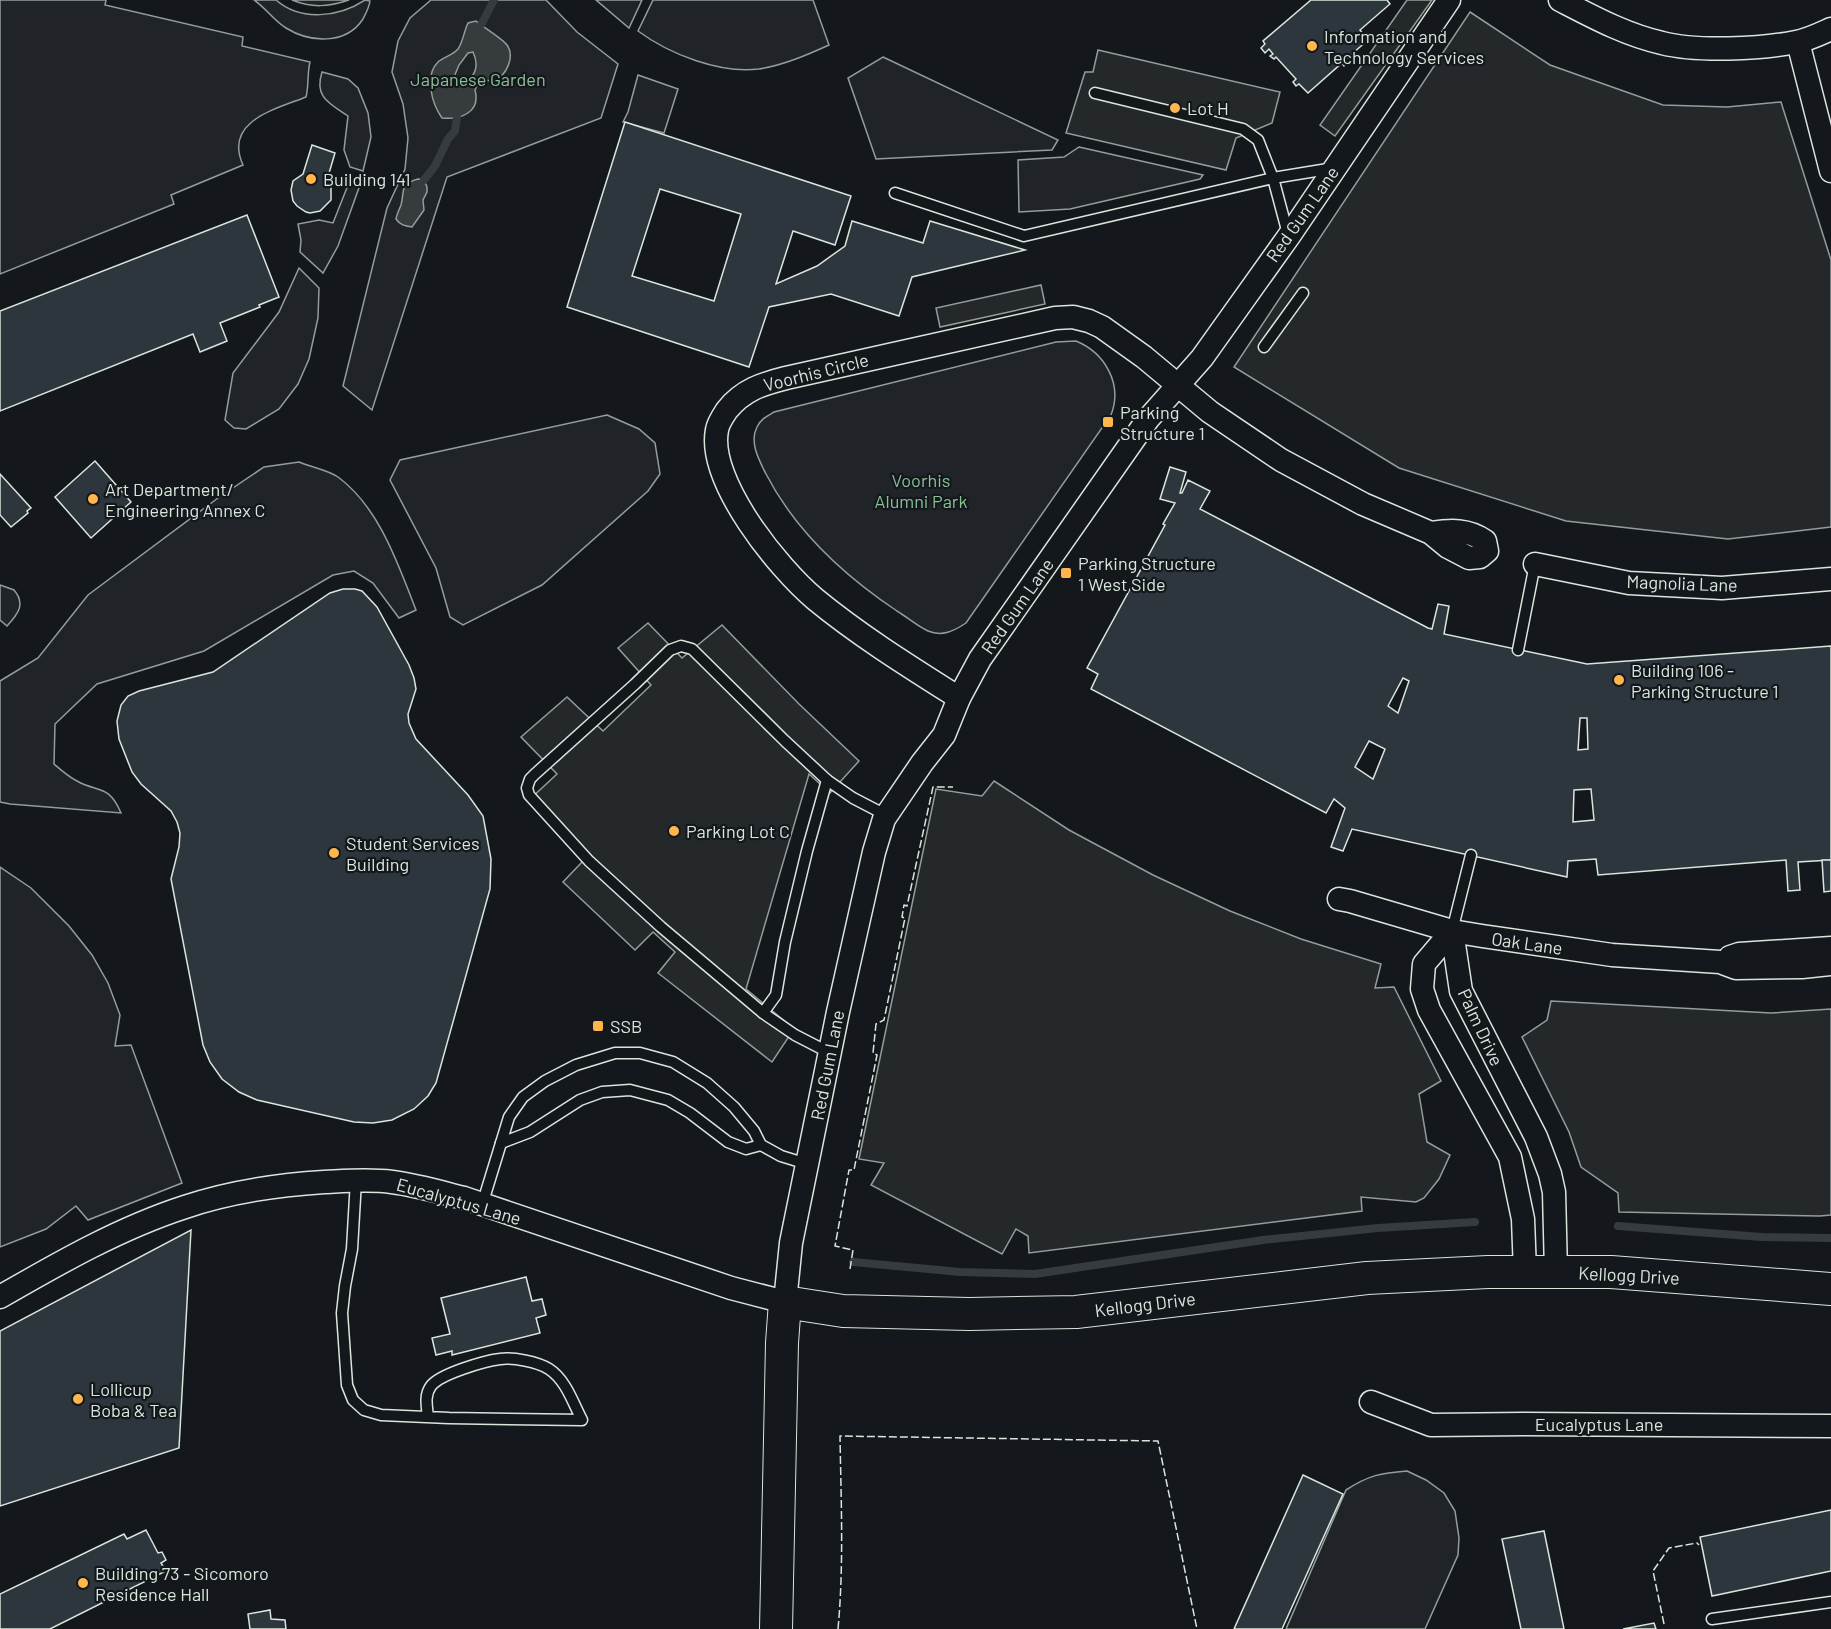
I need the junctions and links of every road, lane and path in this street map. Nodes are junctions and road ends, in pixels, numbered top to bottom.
1 (1449, 0) edge
2 (1560, 0) edge
3 (1831, 29) edge
4 (1798, 42) junction
5 (1095, 93) dead end
6 (1334, 168) junction
7 (1831, 171) edge
8 (1273, 178) junction
9 (895, 193) dead end
10 (1289, 236) junction
11 (1303, 293) dead end
12 (1264, 346) dead end
13 (1177, 386) junction
14 (1431, 533) dead end
15 (1535, 564) joint
16 (1831, 579) edge
17 (1518, 650) dead end
18 (958, 698) junction
19 (827, 780) junction
20 (885, 819) junction
21 (1471, 855) dead end
22 (1339, 899) dead end
23 (1452, 931) junction
24 (1831, 948) edge
25 (1720, 962) junction
26 (1831, 964) edge
27 (764, 1013) junction
28 (830, 1053) junction
29 (501, 1143) junction
30 (761, 1145) junction
31 (807, 1164) junction
32 (356, 1180) junction
33 (482, 1205) junction
34 (1540, 1272) junction
35 (1831, 1289) edge
36 (0, 1297) edge
37 (785, 1302) junction
38 (1371, 1402) dead end
39 (428, 1417) junction
40 (1831, 1426) edge
41 (1831, 1602) edge
42 (1712, 1619) dead end
43 (776, 1629) edge

1 - 6 street, Red Gum Lane
2 - 4 street
3 - 4 street
4 - 7 street
5 - 8 lane
6 - 8 lane
6 - 10 street, Red Gum Lane
8 - 9 lane
8 - 10 lane
10 - 13 street, Red Gum Lane
11 - 12 lane
13 - 14 street
13 - 18 street, Red Gum Lane
13 - 18 street, Voorhis Circle
15 - 16 street, Magnolia Lane
15 - 17 lane
18 - 20 street, Red Gum Lane
19 - 20 lane
19 - 27 lane
19 - 27 lane
20 - 28 street, Red Gum Lane
21 - 23 lane
22 - 23 street, Oak Lane
23 - 25 street, Oak Lane
23 - 34 street, Palm Drive
23 - 34 street, Palm Drive
24 - 25 street, Oak Lane
25 - 26 street, Oak Lane
27 - 28 lane
28 - 31 street, Red Gum Lane
29 - 30 lane
29 - 30 lane
29 - 33 lane
30 - 31 lane
31 - 37 street, Red Gum Lane
32 - 33 street, Eucalyptus Lane
32 - 36 street, Eucalyptus Lane
32 - 39 lane
33 - 37 street, Eucalyptus Lane
34 - 35 street, Kellogg Drive
34 - 37 street, Kellogg Drive
37 - 43 street
38 - 40 street, Eucalyptus Lane
39 - 39 lane
41 - 42 lane

